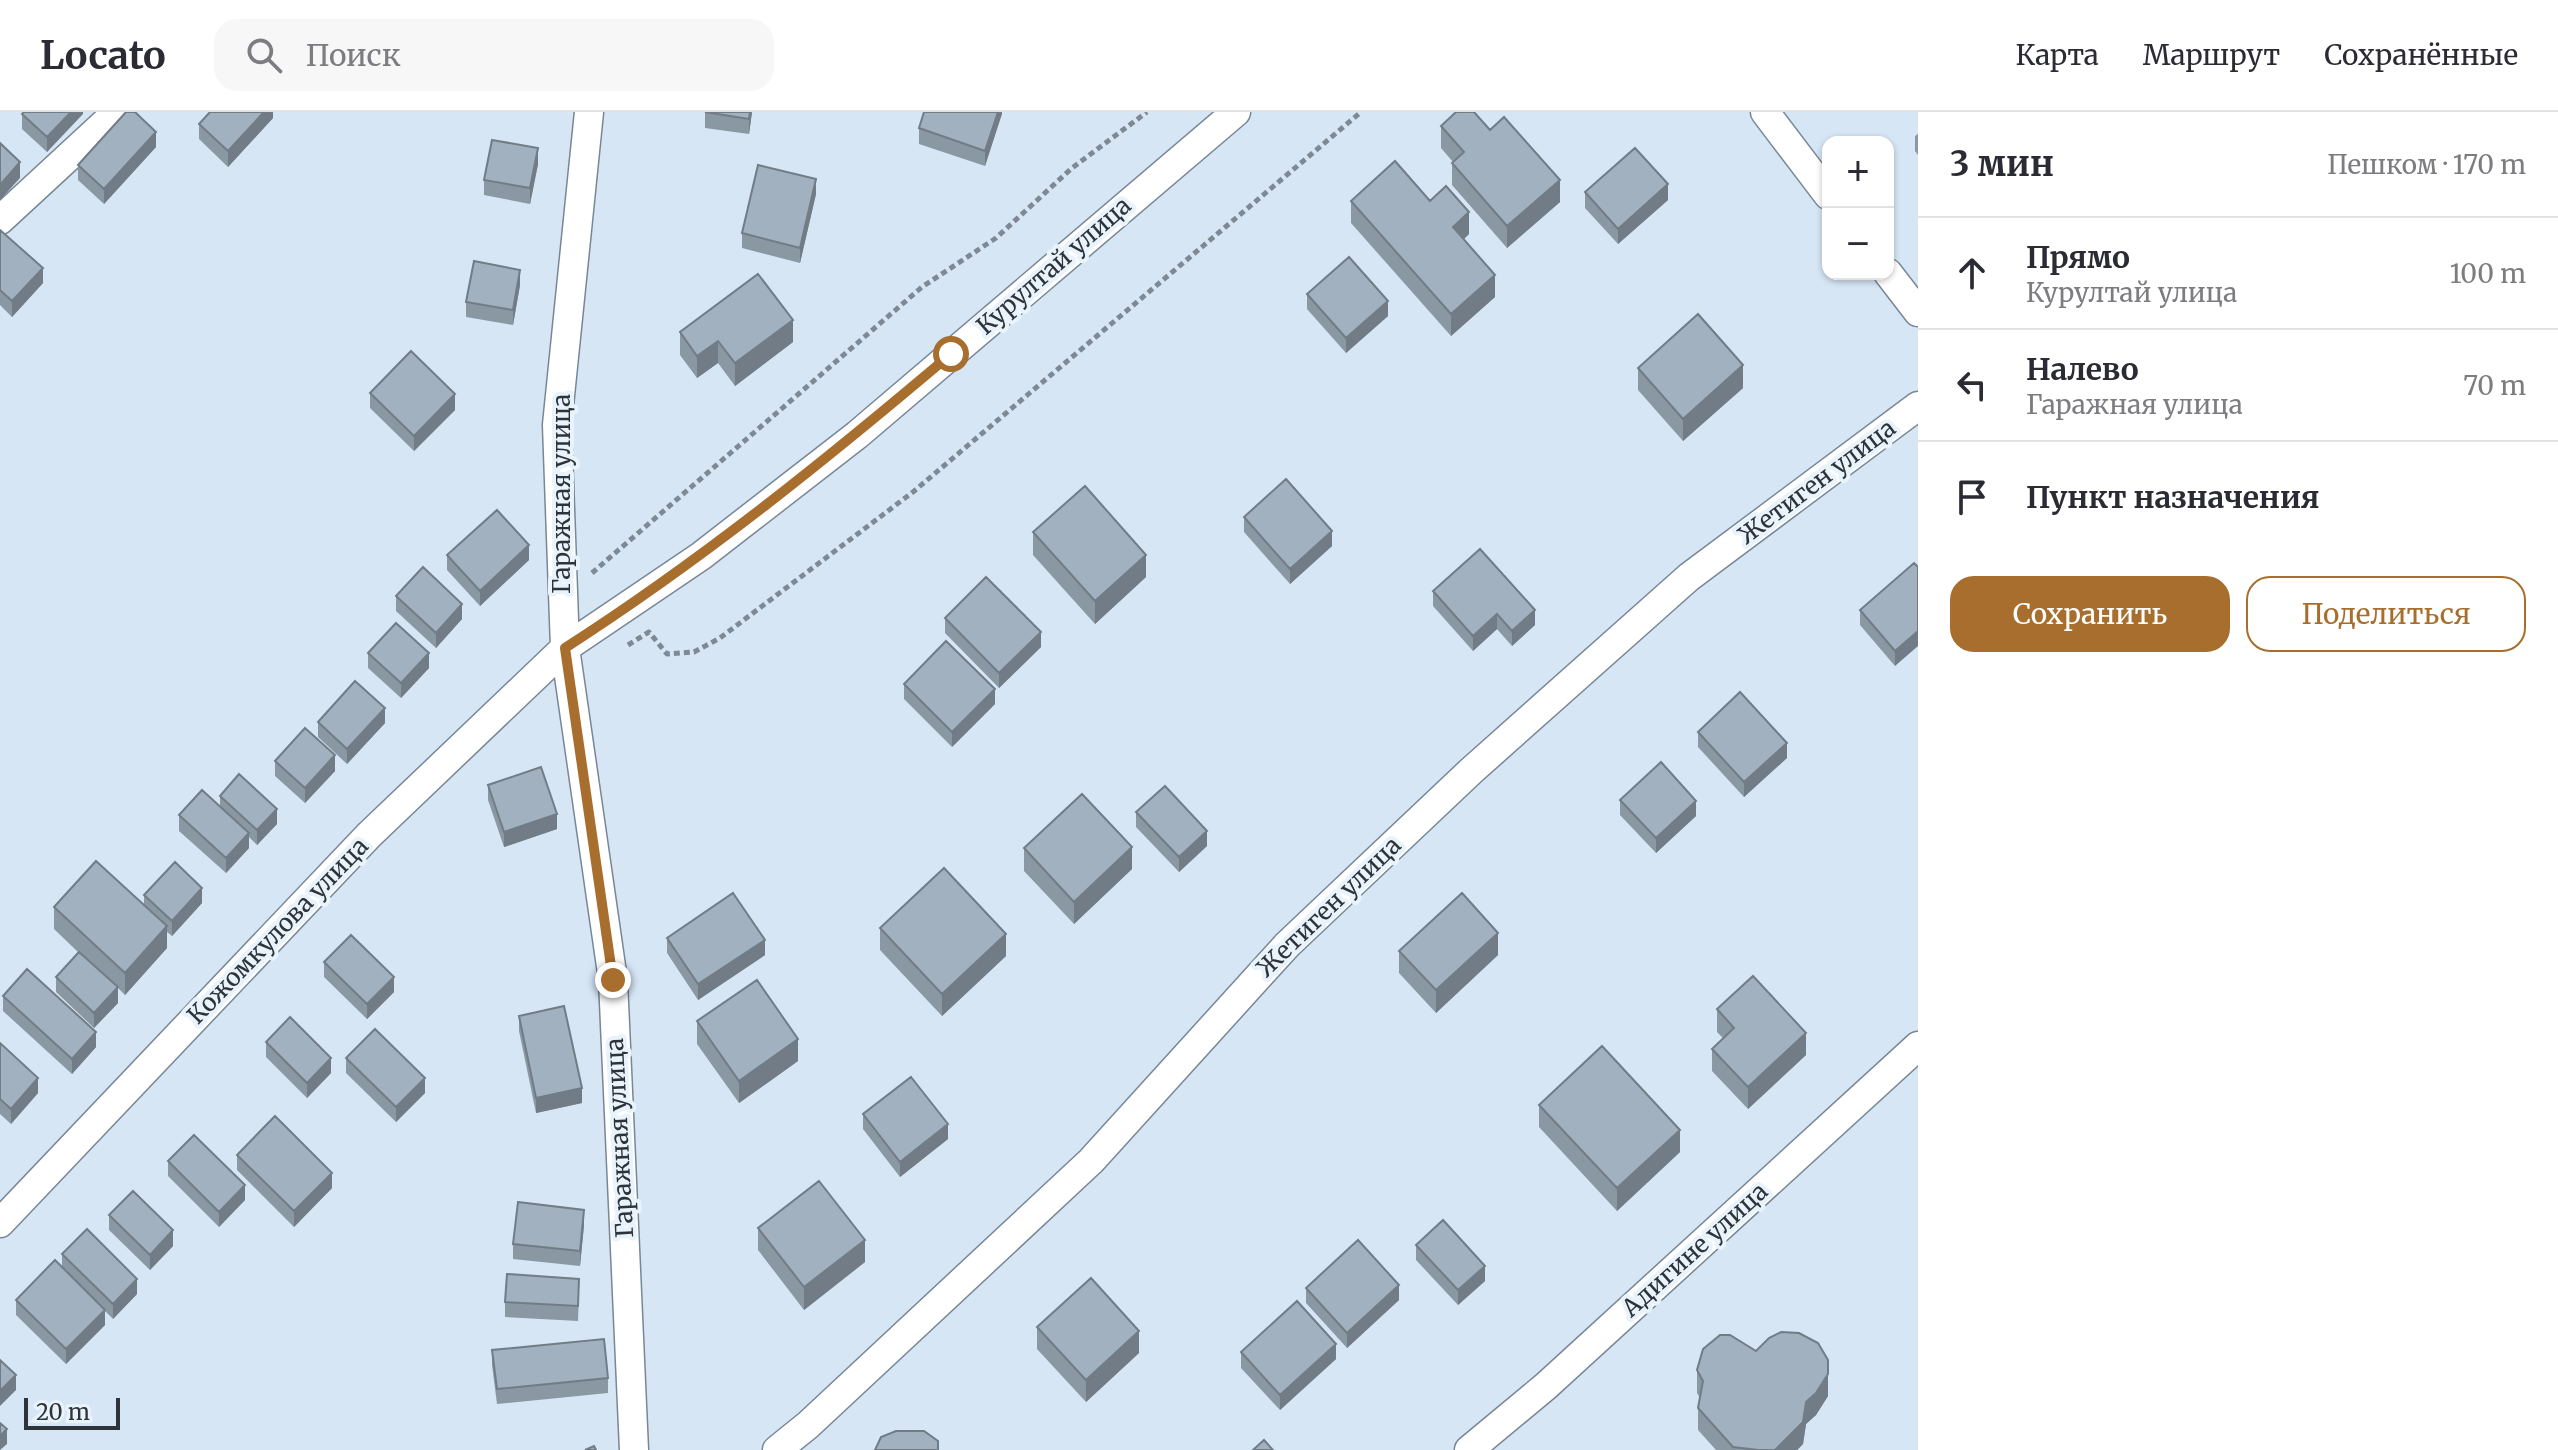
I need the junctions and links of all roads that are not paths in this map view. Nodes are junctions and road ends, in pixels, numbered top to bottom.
1 (117, 112) edge
2 (589, 112) edge
3 (1236, 112) edge
4 (1765, 112) edge
5 (1822, 187) edge
6 (0, 220) edge
7 (1893, 280) edge
8 (1918, 312) edge
9 (1918, 406) edge
10 (565, 648) junction
11 (1918, 1046) edge
12 (0, 1223) edge
13 (634, 1450) edge
14 (777, 1450) edge
15 (1469, 1450) edge

1 - 6 street
2 - 10 street, Гаражная улица
3 - 10 street, Курултай улица
4 - 5 street
7 - 8 street
9 - 14 street, Жетиген улица
10 - 12 street, Кожомкулова улица
10 - 13 street, Гаражная улица
11 - 15 street, Адигине улица

